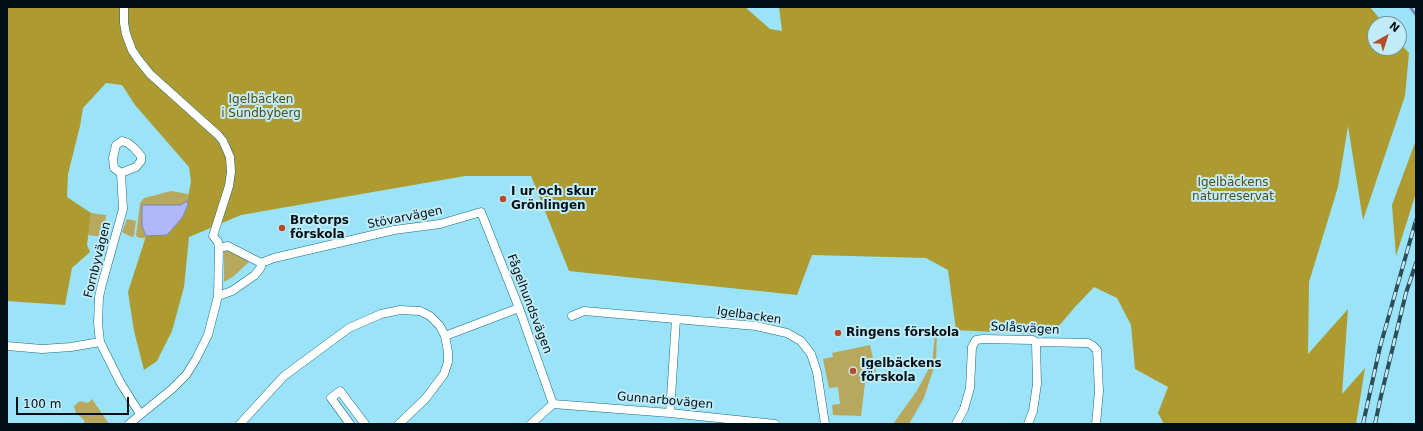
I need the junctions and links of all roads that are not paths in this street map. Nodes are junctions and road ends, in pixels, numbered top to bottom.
1 (124, 7) edge
2 (121, 173) dead end
3 (481, 212) joint
4 (219, 248) junction
5 (261, 262) junction
6 (218, 296) junction
7 (519, 308) junction
8 (572, 316) dead end
9 (676, 320) junction
10 (445, 336) junction
11 (100, 342) junction
12 (1036, 342) junction
13 (7, 346) edge
14 (553, 404) junction
15 (670, 413) junction
16 (140, 414) junction
17 (748, 423) edge
18 (129, 424) edge
19 (240, 424) edge
20 (350, 424) edge
21 (365, 424) edge
22 (399, 424) edge
23 (531, 424) edge
24 (775, 424) edge
25 (825, 424) edge
26 (956, 424) edge
27 (1028, 424) edge
28 (1096, 424) edge

1 - 4 street
2 - 11 street, Fornbyvägen
3 - 5 street, Stövarvägen
3 - 7 street, Fågelhundsvägen
4 - 5 street
4 - 6 street
5 - 6 street
6 - 16 street
7 - 10 street
7 - 14 street, Fågelhundsvägen
8 - 9 street, Igelbacken
9 - 15 street
9 - 25 street, Igelbacken
10 - 19 street
10 - 22 street
11 - 13 street
11 - 16 street, Fornbyvägen
12 - 26 street, Solåsvägen
12 - 27 street
12 - 28 street, Solåsvägen
14 - 15 street, Gunnarbovägen
14 - 23 street
15 - 17 street, Gunnarbovägen
16 - 18 street
17 - 24 street, Gunnarbovägen
20 - 21 street

